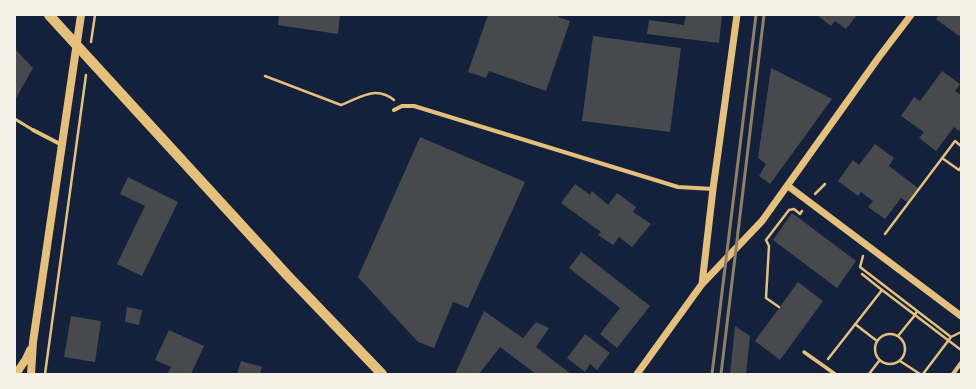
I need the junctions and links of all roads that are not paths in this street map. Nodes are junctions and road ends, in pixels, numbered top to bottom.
1 (49, 15) edge
2 (81, 15) edge
3 (737, 15) edge
4 (911, 15) edge
5 (394, 110) dead end
6 (15, 119) edge
7 (34, 130) joint
8 (62, 145) junction
9 (788, 186) junction
10 (713, 189) junction
11 (702, 284) junction
12 (961, 316) edge
13 (33, 342) junction
14 (804, 352) dead end
15 (961, 363) edge
16 (16, 374) edge
17 (31, 374) edge
18 (382, 374) edge
19 (638, 374) edge
20 (835, 374) edge
21 (953, 374) edge

1 - 18 main road
2 - 8 main road
3 - 10 street
4 - 9 street
5 - 10 street
6 - 7 lane
7 - 8 street
8 - 13 main road
9 - 11 street
9 - 12 street
10 - 11 street
11 - 19 street
13 - 16 main road
13 - 17 main road
14 - 20 street
15 - 21 street

